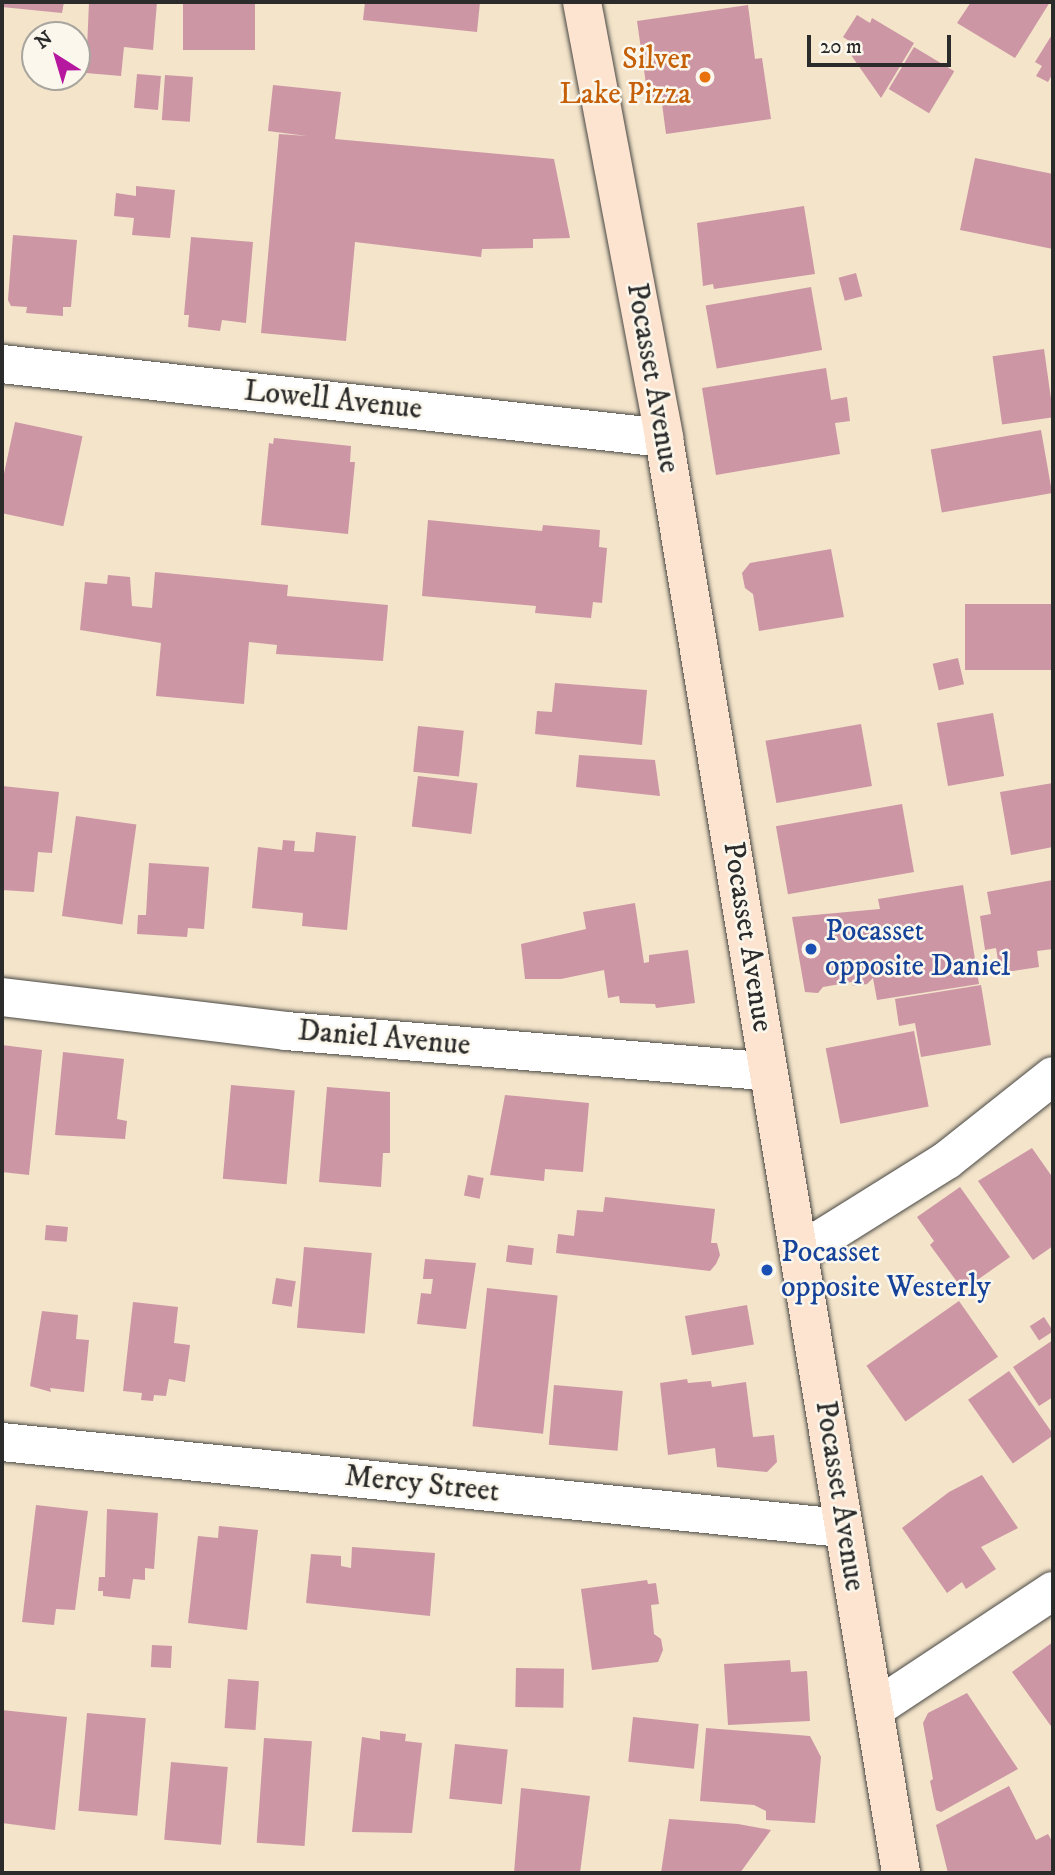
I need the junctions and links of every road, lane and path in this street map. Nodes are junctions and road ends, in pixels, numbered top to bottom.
1 (582, 2) edge
2 (2, 364) edge
3 (664, 438) junction
4 (2, 997) edge
5 (766, 1072) junction
6 (1053, 1076) edge
7 (800, 1252) junction
8 (2, 1442) edge
9 (842, 1528) junction
10 (1053, 1591) edge
11 (876, 1707) junction
12 (901, 1873) edge

1 - 3 main road, Pocasset Avenue
2 - 3 street, Lowell Avenue
3 - 5 main road, Pocasset Avenue
4 - 5 street, Daniel Avenue
5 - 7 main road, Pocasset Avenue
6 - 7 street
7 - 9 main road, Pocasset Avenue
8 - 9 street, Mercy Street
9 - 11 main road, Pocasset Avenue
10 - 11 street
11 - 12 main road, Pocasset Avenue

